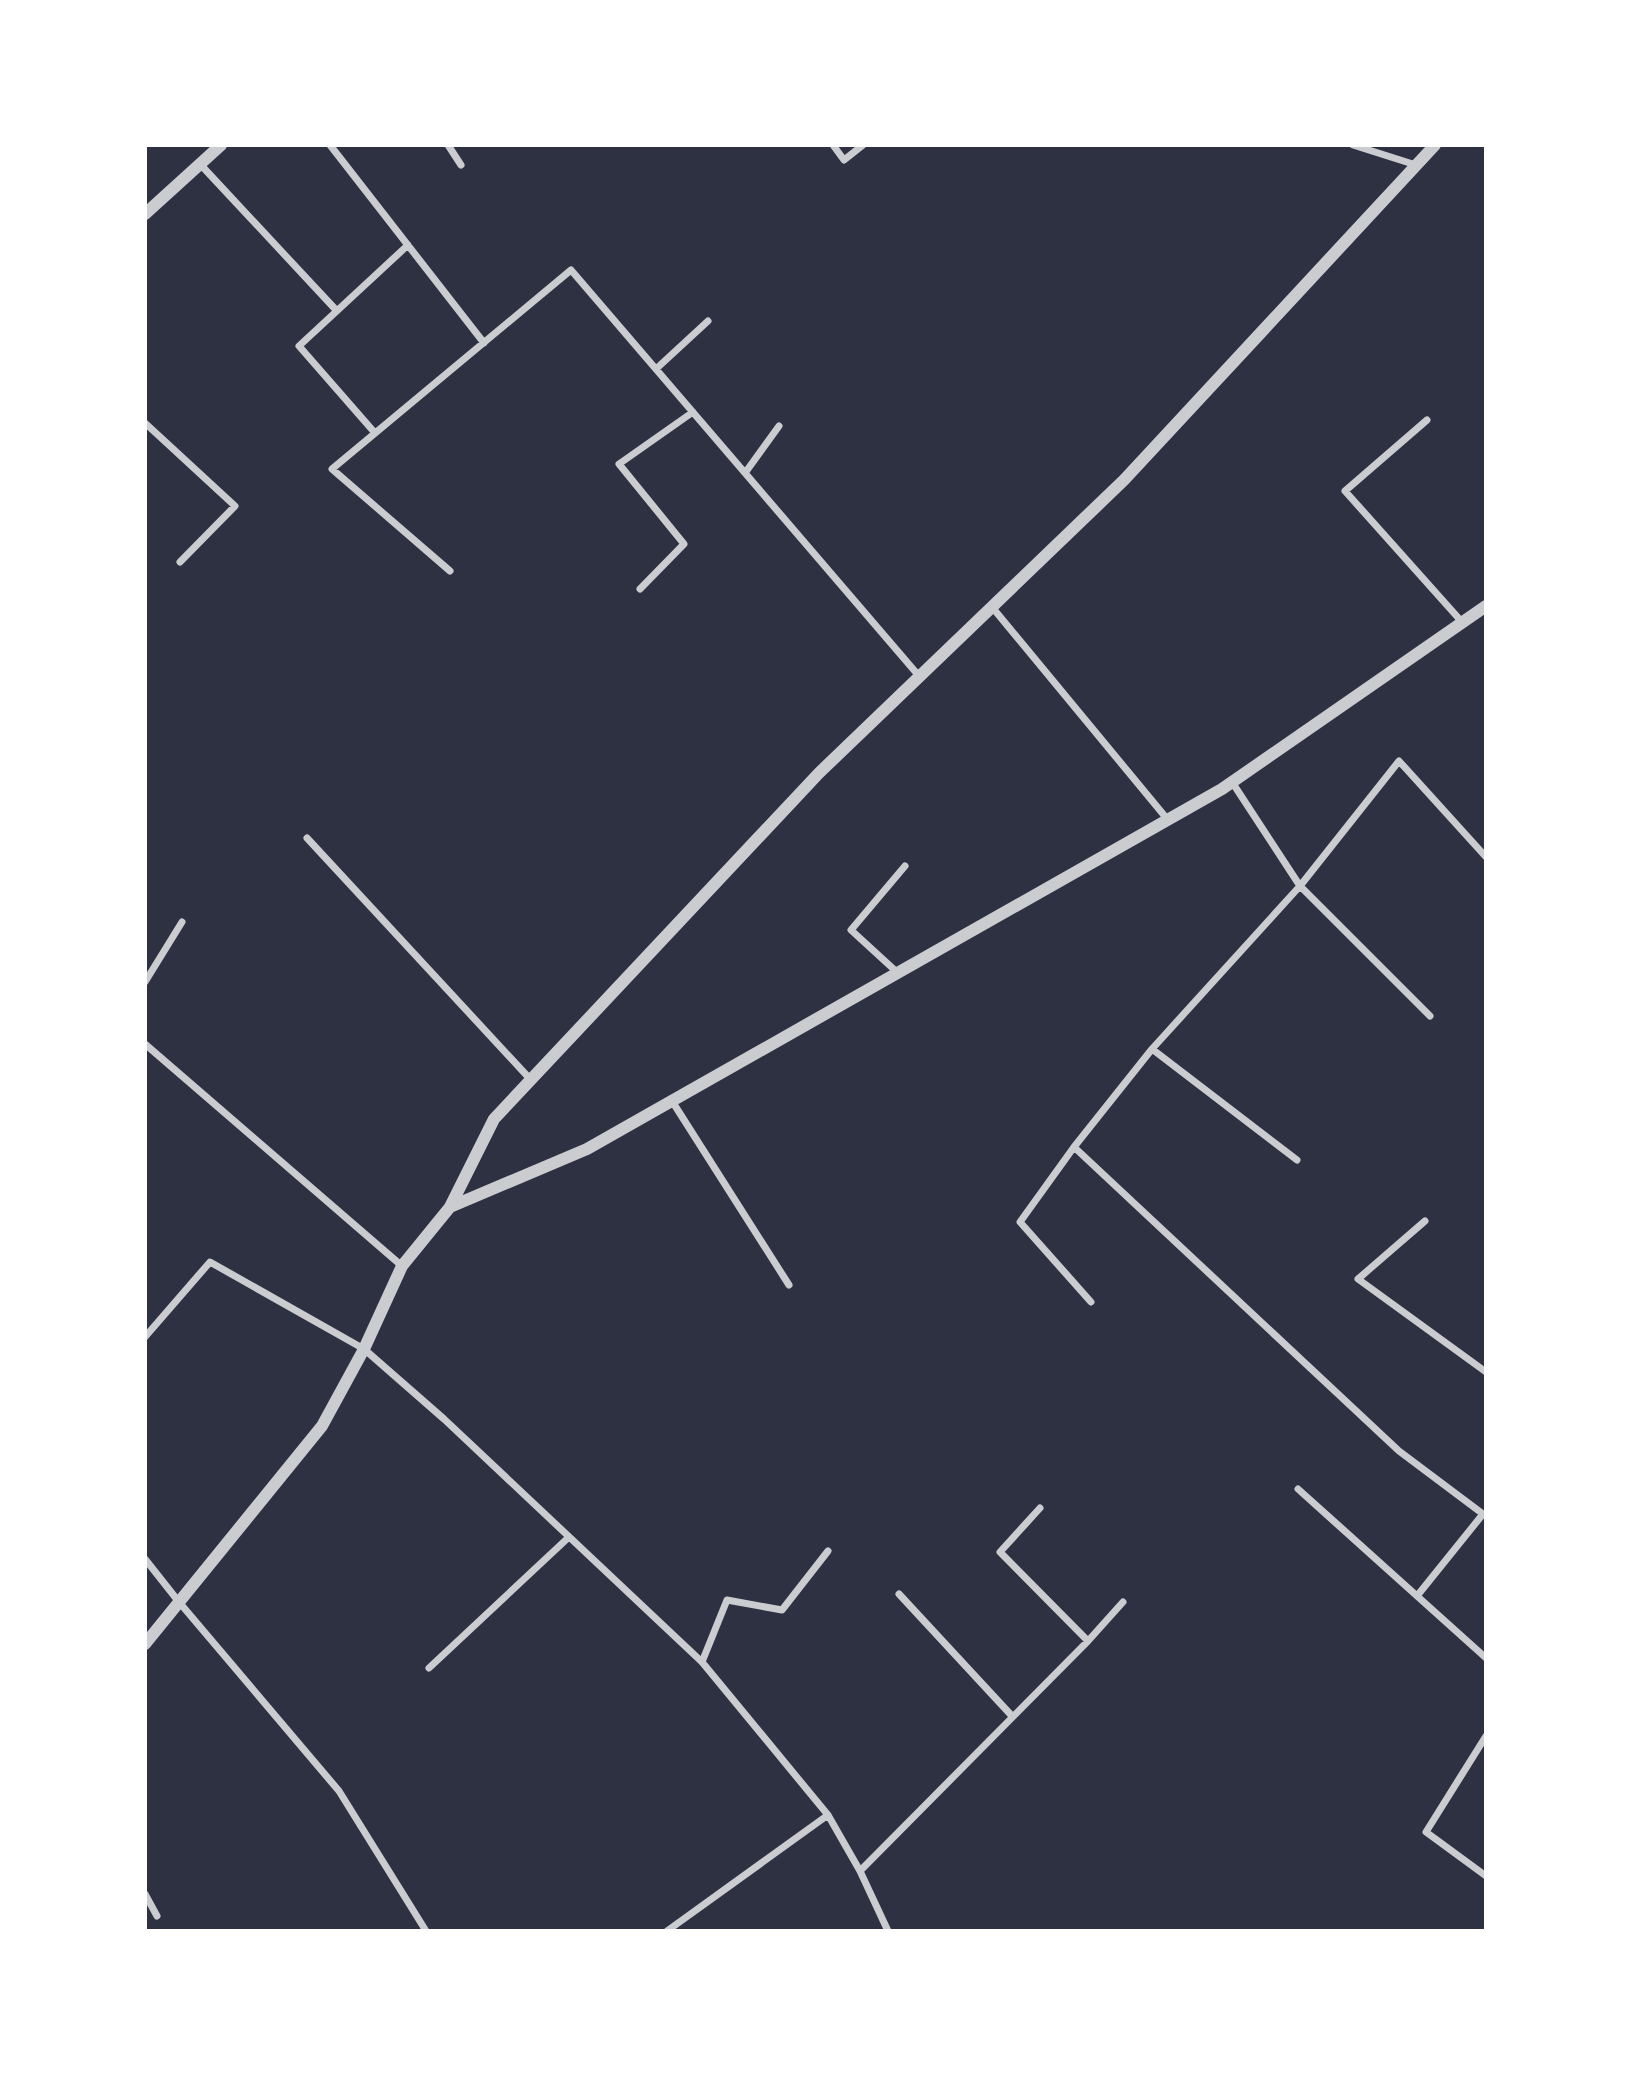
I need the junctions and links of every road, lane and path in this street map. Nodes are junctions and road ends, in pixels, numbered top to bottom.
1 (220, 145) edge
2 (330, 145) edge
3 (448, 145) edge
4 (833, 145) edge
5 (863, 145) edge
6 (1353, 145) edge
7 (1435, 145) edge
8 (200, 164) junction
9 (461, 165) dead end
10 (1416, 166) junction
11 (145, 214) edge
12 (408, 245) junction
13 (337, 311) junction
14 (708, 321) dead end
15 (484, 342) junction
16 (656, 369) junction
17 (693, 412) junction
18 (1427, 420) dead end
19 (145, 423) edge
20 (779, 426) dead end
21 (374, 433) junction
22 (746, 473) junction
23 (180, 562) dead end
24 (450, 571) dead end
25 (640, 589) dead end
26 (1486, 606) edge
27 (992, 607) junction
28 (1462, 622) junction
29 (919, 676) junction
30 (1233, 782) junction
31 (1168, 820) junction
32 (307, 838) dead end
33 (1486, 857) edge
34 (905, 866) dead end
35 (1300, 886) junction
36 (182, 922) dead end
37 (899, 974) junction
38 (145, 982) edge
39 (1430, 1016) dead end
40 (145, 1044) edge
41 (1152, 1049) junction
42 (531, 1080) junction
43 (672, 1101) junction
44 (1074, 1147) junction
45 (1297, 1160) dead end
46 (450, 1207) junction
47 (1425, 1221) dead end
48 (402, 1266) junction
49 (789, 1285) dead end
50 (1091, 1302) dead end
51 (145, 1337) edge
52 (365, 1349) junction
53 (1486, 1372) edge
54 (1298, 1489) dead end
55 (1040, 1508) dead end
56 (569, 1536) junction
57 (828, 1551) dead end
58 (145, 1559) edge
59 (899, 1594) dead end
60 (1417, 1596) junction
61 (179, 1602) junction
62 (1123, 1602) dead end
63 (1088, 1640) junction
64 (145, 1644) edge
65 (1486, 1658) edge
66 (702, 1662) junction
67 (429, 1668) dead end
68 (1012, 1716) junction
69 (1486, 1736) edge
70 (828, 1815) junction
71 (860, 1871) junction
72 (1486, 1876) edge
73 (145, 1894) edge
74 (157, 1916) dead end
75 (426, 1931) edge
76 (667, 1931) edge
77 (888, 1931) edge

1 - 8 street
2 - 12 street
3 - 9 street
4 - 5 street
6 - 10 street
7 - 10 street
8 - 11 street
8 - 13 street
10 - 27 street
12 - 13 street
12 - 15 street
13 - 21 street
14 - 16 street
15 - 16 street
15 - 21 street
16 - 17 street
17 - 22 street
17 - 25 street
18 - 28 street
19 - 23 street
20 - 22 street
21 - 24 street
22 - 29 street
26 - 28 street
27 - 29 street
27 - 31 street
28 - 30 street
29 - 42 street
30 - 31 street
30 - 35 street
31 - 37 street
32 - 42 street
33 - 35 street
34 - 37 street
35 - 39 street
35 - 41 street
36 - 38 street
37 - 43 street
40 - 48 street
41 - 44 street
41 - 45 street
42 - 46 street
43 - 46 street
43 - 49 street
44 - 50 street
44 - 60 street
46 - 48 street
47 - 53 street
48 - 52 street
51 - 52 street
52 - 56 street
52 - 61 street
54 - 60 street
55 - 63 street
56 - 66 street
56 - 67 street
57 - 66 street
58 - 61 street
59 - 68 street
60 - 65 street
61 - 64 street
61 - 75 street
62 - 63 street
63 - 68 street
66 - 70 street
68 - 71 street
69 - 72 street
70 - 71 street
70 - 76 street
71 - 77 street
73 - 74 street

